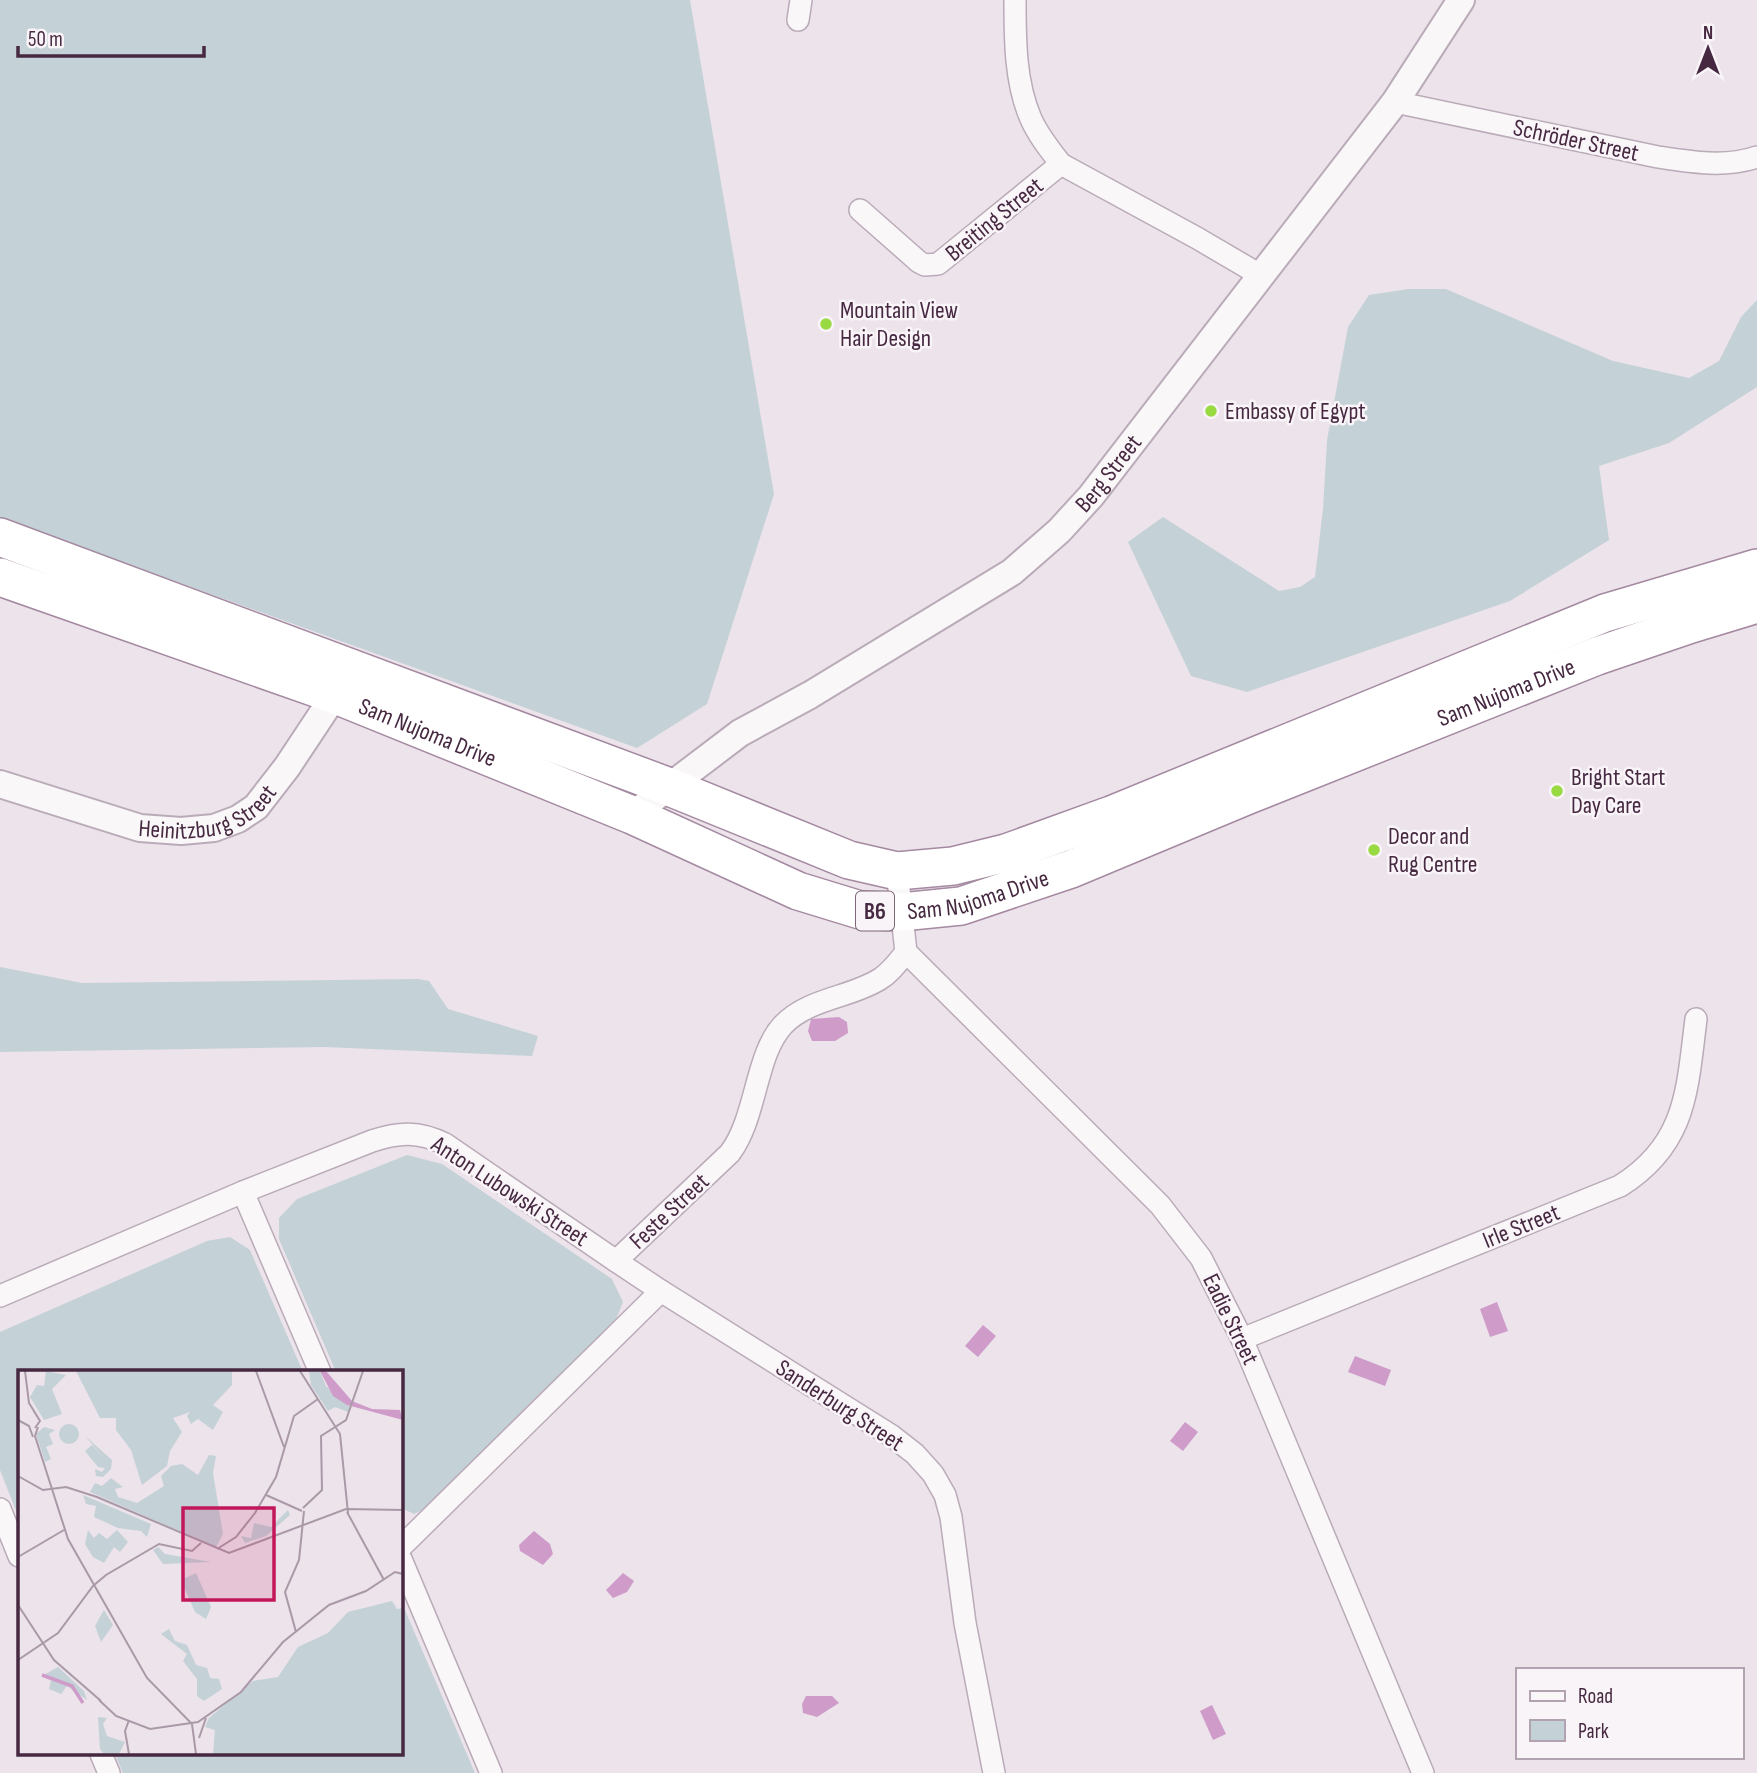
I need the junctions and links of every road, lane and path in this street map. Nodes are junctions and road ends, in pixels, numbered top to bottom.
1 (1015, 0) edge
2 (1461, 0) edge
3 (1395, 102) junction
4 (1757, 157) edge
5 (1061, 164) junction
6 (860, 210) dead end
7 (1260, 275) junction
8 (0, 537) edge
9 (1757, 568) edge
10 (0, 577) edge
11 (1757, 604) edge
12 (344, 681) junction
13 (0, 784) edge
14 (667, 786) junction
15 (632, 815) junction
16 (897, 871) junction
17 (901, 912) junction
18 (906, 952) junction
19 (1696, 1018) dead end
20 (243, 1192) junction
21 (616, 1261) junction
22 (661, 1291) junction
23 (0, 1296) edge
24 (1242, 1339) junction
25 (319, 1370) edge
26 (0, 1509) edge
27 (402, 1546) edge
28 (18, 1554) edge
29 (402, 1561) edge
30 (102, 1756) edge
31 (109, 1773) edge
32 (491, 1773) edge
33 (994, 1773) edge
34 (1423, 1773) edge

1 - 5 street, Breiting Street
2 - 3 street, Berg Street
3 - 4 street, Schröder Street
3 - 7 street, Berg Street
5 - 6 street, Breiting Street
5 - 7 street, Breiting Street
7 - 14 street, Berg Street
8 - 12 highway, Sam Nujoma Drive / B6
9 - 16 highway, Sam Nujoma Drive / B6
10 - 12 highway, Sam Nujoma Drive / B6
11 - 17 highway, Sam Nujoma Drive / B6
12 - 13 street, Heinitzburg Street
12 - 14 highway, Sam Nujoma Drive / B6
12 - 15 highway, Sam Nujoma Drive / B6
14 - 15 street, Berg Street
14 - 16 highway, Sam Nujoma Drive / B6
15 - 17 highway, Sam Nujoma Drive / B6
16 - 17 street
17 - 18 street
18 - 21 street, Feste Street
18 - 24 street, Eadie Street
19 - 24 street, Irle Street
20 - 21 street, Anton Lubowski Street
20 - 23 street, Anton Lubowski Street
20 - 25 street
21 - 22 street, Feste Street
22 - 27 street
22 - 33 street, Sanderburg Street
24 - 34 street, Eadie Street
26 - 28 street
29 - 32 street
30 - 31 street

